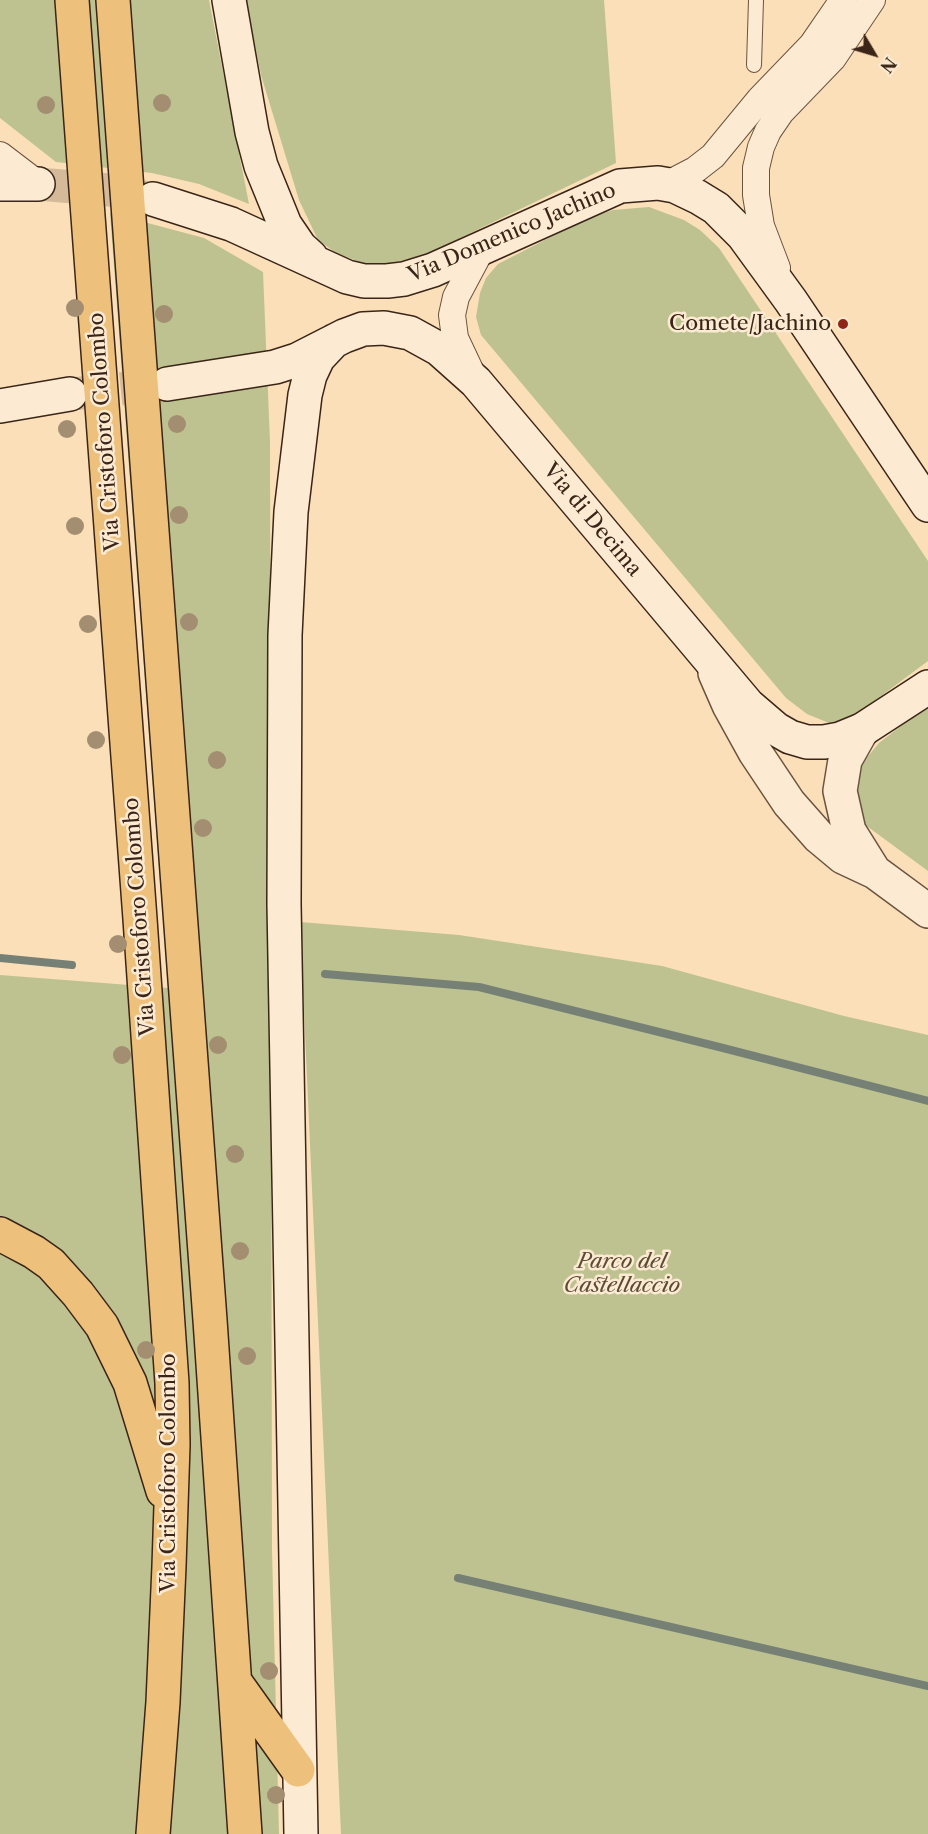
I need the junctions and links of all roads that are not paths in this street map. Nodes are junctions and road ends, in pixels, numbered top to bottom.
1 (72, 0) edge
2 (113, 0) edge
3 (229, 0) edge
4 (756, 0) edge
5 (843, 0) edge
6 (872, 0) edge
7 (754, 65) dead end
8 (0, 155) edge
9 (0, 184) edge
10 (38, 184) joint
11 (668, 184) junction
12 (153, 200) tunnel mouth
13 (481, 250) junction
14 (319, 264) junction
15 (791, 301) junction
16 (334, 341) junction
17 (476, 382) junction
18 (167, 384) tunnel mouth
19 (70, 394) tunnel mouth
20 (0, 406) edge
21 (928, 505) edge
22 (708, 657) junction
23 (928, 687) edge
24 (862, 730) junction
25 (875, 872) junction
26 (928, 911) edge
27 (0, 1234) edge
28 (171, 1518) junction
29 (236, 1683) junction
30 (298, 1770) junction
31 (153, 1834) edge
32 (245, 1834) edge
33 (301, 1834) edge

1 - 28 highway, Via Cristoforo Colombo
2 - 29 highway, Via Cristoforo Colombo
3 - 14 main road
4 - 7 lane
5 - 11 street, Via Domenico Jachino
6 - 15 street
8 - 10 street
9 - 10 main road
11 - 13 main road, Via Domenico Jachino
11 - 15 main road
12 - 14 main road, Via Domenico Jachino
13 - 14 main road, Via Domenico Jachino
13 - 17 street, Via di Decima
15 - 21 main road
16 - 17 main road, Via di Decima
16 - 18 main road, Via di Decima
16 - 30 main road
17 - 22 main road, Via di Decima
19 - 20 main road
22 - 24 main road, Via di Decima
22 - 25 main road, Via di Decima
23 - 24 main road
24 - 25 main road, Via di Decima
25 - 26 main road, Via di Decima
27 - 28 highway
28 - 31 highway, Via Cristoforo Colombo
29 - 30 highway
29 - 32 highway, Via Cristoforo Colombo
30 - 33 main road

